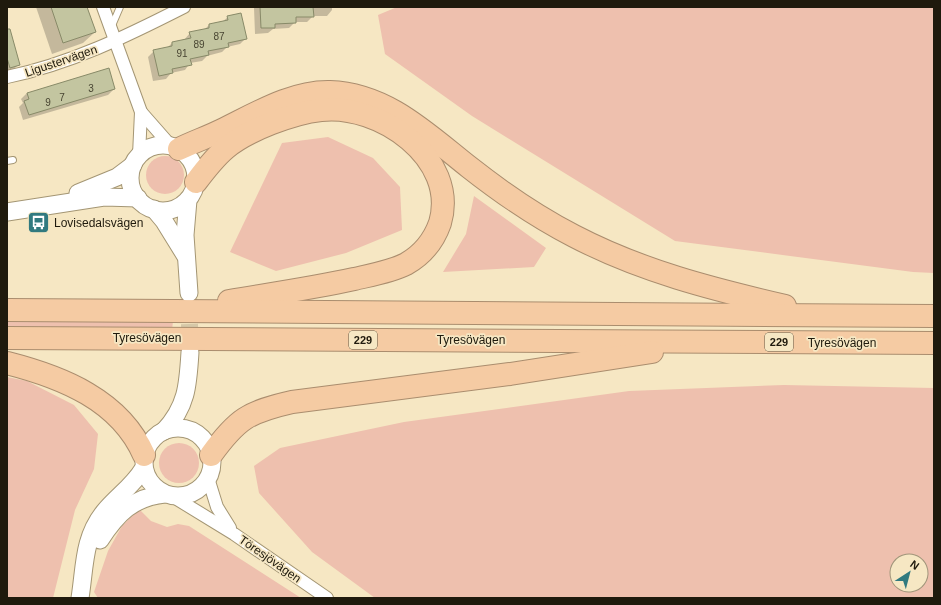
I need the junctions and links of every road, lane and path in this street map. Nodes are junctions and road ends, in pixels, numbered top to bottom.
1 (103, 7) edge
2 (120, 7) edge
3 (184, 7) edge
4 (110, 30) junction
5 (115, 42) junction
6 (7, 77) edge
7 (141, 112) junction
8 (174, 147) junction
9 (136, 160) junction
10 (192, 191) junction
11 (138, 198) junction
12 (38, 206) junction
13 (154, 209) junction
14 (7, 212) edge
15 (186, 257) junction
16 (188, 293) tunnel mouth
17 (7, 310) edge
18 (161, 311) junction
19 (824, 315) junction
20 (934, 316) edge
21 (7, 338) edge
22 (719, 342) junction
23 (934, 343) edge
24 (190, 352) tunnel mouth
25 (7, 363) edge
26 (186, 395) junction
27 (164, 431) junction
28 (201, 435) junction
29 (211, 455) junction
30 (144, 462) junction
31 (208, 478) junction
32 (169, 495) junction
33 (234, 534) junction
34 (84, 573) junction
35 (80, 598) edge
36 (327, 598) edge

1 - 4 street
2 - 4 lane
3 - 5 street
4 - 5 street
5 - 6 street, Ligustervägen
5 - 7 street
7 - 8 street
7 - 9 street
8 - 9 street
8 - 10 street
8 - 19 highway
9 - 11 street
9 - 12 street
10 - 13 street
10 - 15 street
10 - 18 highway
11 - 12 street
11 - 13 street
12 - 14 street
13 - 15 street
15 - 16 street
17 - 18 highway
18 - 19 highway
19 - 20 highway
21 - 22 highway, Tyresövägen / 229
22 - 23 highway, Tyresövägen / 229
22 - 29 highway
24 - 26 street
25 - 30 highway
26 - 27 street
26 - 28 street
27 - 28 street
27 - 30 street
28 - 29 street
29 - 31 street
30 - 32 street
30 - 34 street
31 - 32 street
31 - 33 street, Töresjövägen
32 - 33 street, Töresjövägen
32 - 34 street
33 - 36 street, Töresjövägen
34 - 35 street

